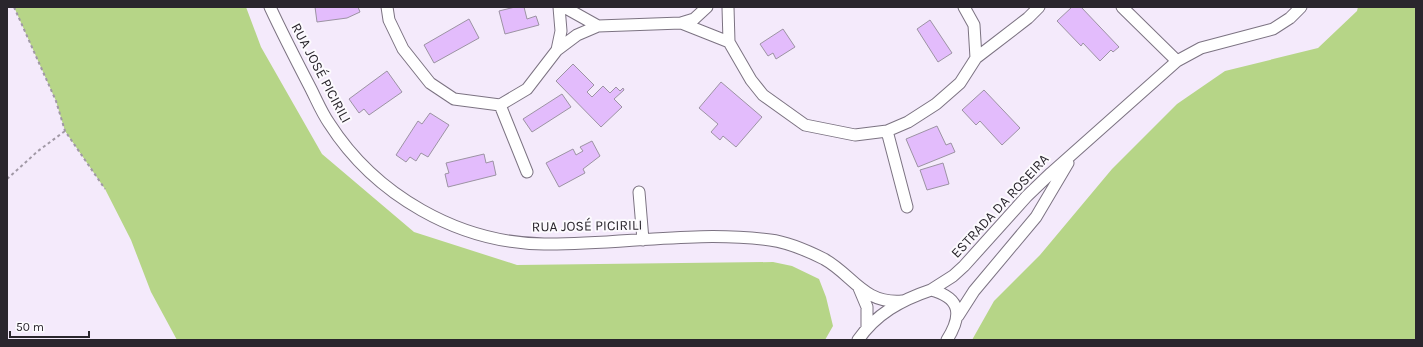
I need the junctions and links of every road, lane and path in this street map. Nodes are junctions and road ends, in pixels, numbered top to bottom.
1 (14, 7) edge
2 (270, 7) edge
3 (387, 7) edge
4 (559, 7) edge
5 (564, 7) edge
6 (707, 7) edge
7 (728, 7) edge
8 (964, 7) edge
9 (1039, 7) edge
10 (1122, 7) edge
11 (1293, 7) edge
12 (1301, 7) edge
13 (1290, 18) junction
14 (681, 23) junction
15 (598, 26) junction
16 (729, 42) junction
17 (557, 50) junction
18 (976, 58) junction
19 (1177, 61) junction
20 (500, 105) junction
21 (65, 131) junction
22 (887, 131) junction
23 (1089, 139) junction
24 (527, 172) dead end
25 (7, 179) edge
26 (105, 189) dead end
27 (639, 192) dead end
28 (907, 207) dead end
29 (643, 240) junction
30 (859, 288) junction
31 (931, 290) junction
32 (902, 301) junction
33 (958, 316) junction
34 (867, 327) junction
35 (858, 340) edge
36 (947, 340) edge

1 - 21 path
2 - 29 street, RUA JOSÉ PICIRILI
3 - 20 street
4 - 17 street
5 - 15 street
6 - 14 street
7 - 16 street
8 - 18 street
9 - 18 street
10 - 19 street
11 - 13 street
12 - 13 street, ESTRADA DA ROSEIRA
13 - 19 street, ESTRADA DA ROSEIRA
14 - 15 street
14 - 16 street
15 - 17 street
16 - 22 street
17 - 20 street
18 - 22 street
19 - 23 street, ESTRADA DA ROSEIRA
20 - 24 street
21 - 25 path
21 - 26 path
22 - 28 street
23 - 31 street, ESTRADA DA ROSEIRA
23 - 33 street, ESTRADA DA ROSEIRA
27 - 29 street
29 - 30 street, RUA JOSÉ PICIRILI
30 - 32 street
30 - 34 street
31 - 32 street, ESTRADA DA ROSEIRA
31 - 33 street
32 - 34 street, ESTRADA DA ROSEIRA
33 - 36 street, ESTRADA DA ROSEIRA
34 - 35 street, ESTRADA DA ROSEIRA

